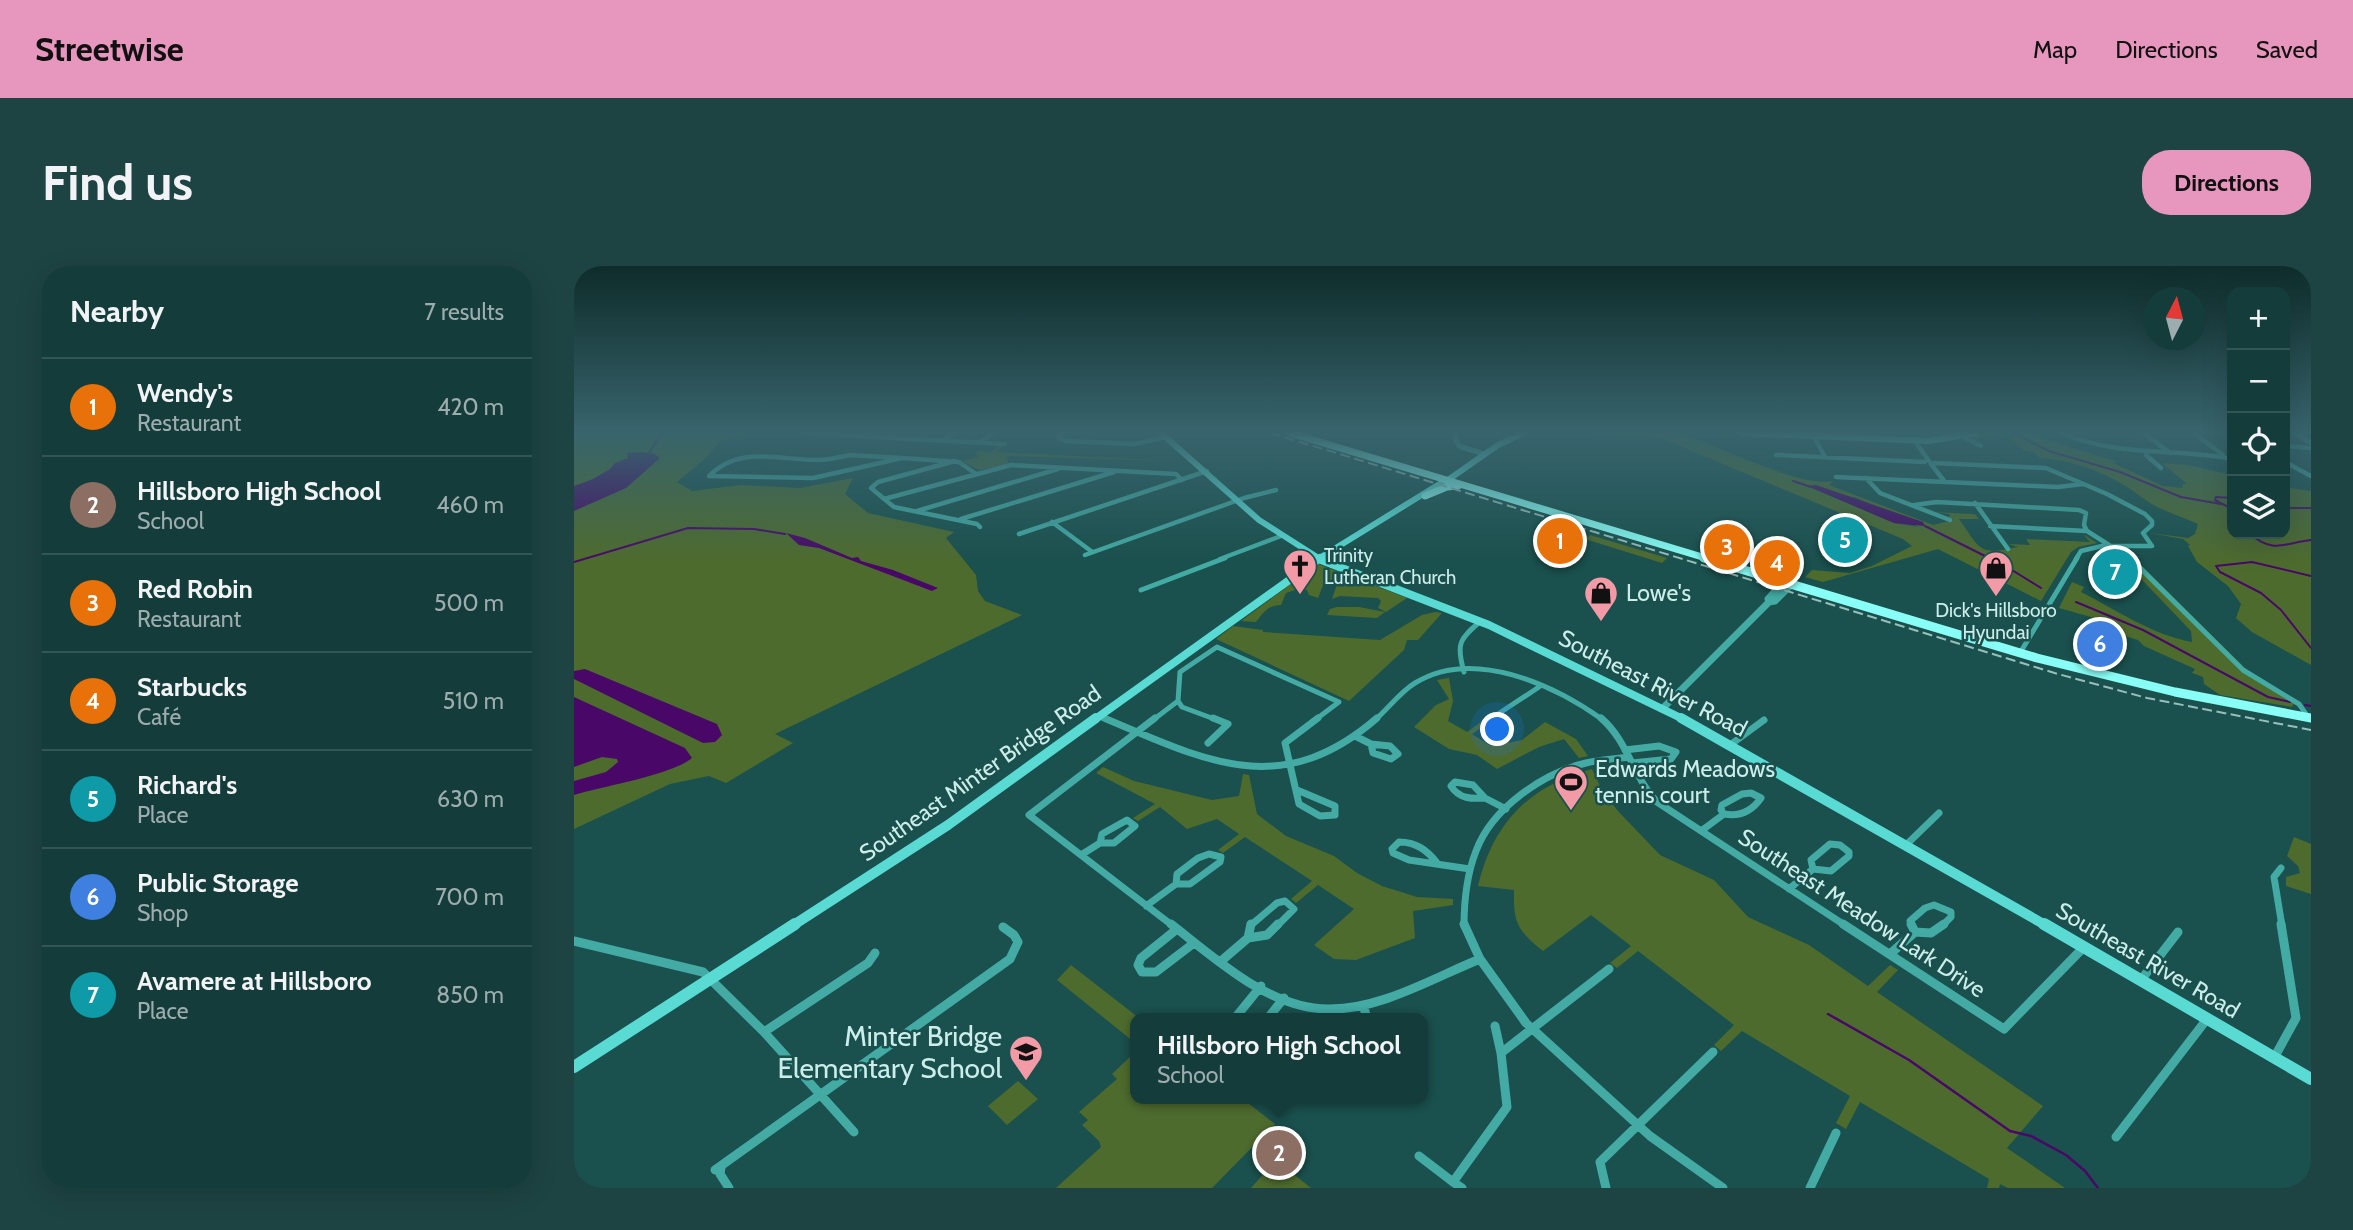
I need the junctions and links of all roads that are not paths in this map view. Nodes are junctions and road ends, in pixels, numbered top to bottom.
1 (709, 476) edge
2 (743, 476) edge
3 (744, 476) edge
4 (823, 476) edge
5 (902, 476) edge
6 (968, 476) edge
7 (1032, 476) edge
8 (1100, 476) edge
9 (1171, 476) edge
10 (1193, 476) edge
11 (1212, 476) edge
12 (1434, 476) edge
13 (1453, 476) edge
14 (1941, 476) edge
15 (2067, 476) edge
16 (1836, 477) dead end
17 (1866, 478) junction
18 (1182, 480) junction
19 (1447, 480) junction
20 (1945, 482) junction
21 (2085, 484) junction
22 (1466, 486) junction
23 (1276, 490) dead end
24 (1425, 496) junction
25 (884, 499) junction
26 (1238, 500) junction
27 (1975, 503) junction
28 (1404, 505) junction
29 (1914, 505) junction
30 (914, 511) junction
31 (958, 520) junction
32 (1950, 520) dead end
33 (1052, 522) junction
34 (1990, 526) junction
35 (980, 527) dead end
36 (2087, 531) junction
37 (1019, 534) dead end
38 (1281, 536) junction
39 (2110, 545) junction
40 (2008, 549) dead end
41 (1091, 551) junction
42 (1085, 555) dead end
43 (1318, 559) junction
44 (1788, 583) junction
45 (1141, 590) dead end
46 (1482, 621) junction
47 (2020, 653) junction
48 (1464, 671) junction
49 (1539, 687) junction
50 (1178, 701) junction
51 (1662, 709) junction
52 (1099, 716) junction
53 (1495, 716) dead end
54 (2309, 718) edge
55 (1764, 720) dead end
56 (1138, 732) junction
57 (1355, 736) junction
58 (1208, 743) dead end
59 (1371, 744) dead end
60 (1730, 745) junction
61 (1628, 757) junction
62 (1289, 765) junction
63 (1297, 790) junction
64 (1485, 798) dead end
65 (1506, 809) junction
66 (1940, 813) dead end
67 (1724, 814) junction
68 (1701, 831) junction
69 (1100, 843) junction
70 (1907, 844) junction
71 (1081, 855) junction
72 (1437, 863) junction
73 (2281, 868) dead end
74 (1813, 869) junction
75 (1470, 870) junction
76 (1176, 884) junction
77 (1789, 889) junction
78 (1146, 905) junction
79 (1003, 927) dead end
80 (1177, 929) junction
81 (1915, 932) junction
82 (2178, 932) dead end
83 (1248, 938) junction
84 (574, 941) edge
85 (1194, 943) junction
86 (2084, 947) junction
87 (876, 953) dead end
88 (1890, 954) junction
89 (1480, 959) junction
90 (1220, 962) junction
91 (1609, 969) dead end
92 (711, 978) junction
93 (2141, 980) junction
94 (1261, 986) junction
95 (1284, 998) junction
96 (1363, 1004) junction
97 (1240, 1013) edge
98 (1272, 1013) edge
99 (1366, 1013) edge
100 (2207, 1019) junction
101 (1495, 1026) dead end
102 (1533, 1030) junction
103 (764, 1032) junction
104 (1713, 1052) dead end
105 (1502, 1053) junction
106 (2274, 1058) junction
107 (574, 1067) edge
108 (2311, 1079) edge
109 (819, 1094) junction
110 (1639, 1126) junction
111 (854, 1132) dead end
112 (1836, 1133) dead end
113 (2116, 1137) dead end
114 (1419, 1156) dead end
115 (1458, 1185) edge
116 (729, 1188) edge
117 (1606, 1188) edge
118 (1723, 1188) edge
119 (1810, 1188) edge

1 - 2 street
3 - 4 street
5 - 25 street
6 - 25 street
7 - 30 street
8 - 31 street
9 - 18 street
10 - 18 street
11 - 26 main road, Southeast River Road
12 - 19 main road
13 - 19 main road
14 - 20 street
15 - 21 street
16 - 17 street
17 - 20 street
17 - 29 street
18 - 33 street
19 - 22 main road
19 - 24 main road, Southeast Minter Bridge Road
19 - 28 main road, Southeast Minter Bridge Road
20 - 21 street
21 - 39 street
22 - 24 main road
22 - 44 main road
23 - 26 street
24 - 28 main road, Southeast Minter Bridge Road
25 - 30 street
26 - 38 main road, Southeast River Road
26 - 41 street
27 - 29 street
27 - 34 street
27 - 36 street
28 - 43 main road, Southeast Minter Bridge Road
29 - 32 street
30 - 31 street
31 - 35 street
33 - 37 street
33 - 41 street
34 - 36 street
34 - 40 street
36 - 39 street
38 - 43 main road, Southeast River Road
38 - 45 street
39 - 47 street
39 - 54 street
41 - 42 street
43 - 46 main road, Southeast River Road
43 - 52 main road, Southeast Minter Bridge Road
44 - 47 main road
44 - 51 street
46 - 48 street
46 - 51 main road, Southeast River Road
47 - 54 main road
48 - 49 street, Southeast Meadow Lark Drive
48 - 57 street, Southeast Meadow Lark Drive
49 - 53 street
49 - 61 street, Southeast Meadow Lark Drive
50 - 56 street
50 - 58 street
50 - 62 street
51 - 60 main road, Southeast River Road
52 - 56 street, Southeast Meadow Lark Drive
52 - 92 main road, Southeast Minter Bridge Road
55 - 60 street
56 - 62 street, Southeast Meadow Lark Drive
56 - 71 street
57 - 59 street
57 - 62 street, Southeast Meadow Lark Drive
60 - 70 main road, Southeast River Road
61 - 61 street
61 - 65 street
61 - 68 street, Southeast Meadow Lark Drive
62 - 63 street
63 - 63 street
64 - 65 street
65 - 75 street
66 - 70 street
67 - 67 street
67 - 68 street
68 - 77 street, Southeast Meadow Lark Drive
69 - 69 street
69 - 71 street
70 - 86 main road, Southeast River Road
71 - 78 street
72 - 72 street
72 - 75 street
73 - 106 street
74 - 74 street
74 - 77 street
75 - 89 street
76 - 76 street
76 - 78 street
77 - 88 street, Southeast Meadow Lark Drive
78 - 80 street
79 - 109 street
80 - 85 street
80 - 85 street
81 - 81 street
81 - 88 street
82 - 93 street
83 - 83 street
83 - 90 street
84 - 92 street
85 - 90 street
86 - 88 street, Southeast Meadow Lark Drive
86 - 93 main road, Southeast River Road
87 - 103 street
89 - 96 street
89 - 102 street
90 - 94 street
91 - 102 street
92 - 103 street
92 - 107 main road, Southeast Minter Bridge Road
93 - 100 main road, Southeast River Road
94 - 95 street
94 - 97 street
95 - 96 street
95 - 98 street
96 - 99 street
100 - 106 main road, Southeast River Road
100 - 113 street
101 - 105 street
102 - 105 street
102 - 110 street
103 - 109 street
104 - 110 street
105 - 115 street
106 - 108 main road, Southeast River Road
109 - 111 street
109 - 116 street
110 - 117 street
110 - 118 street
112 - 119 street
114 - 115 street

